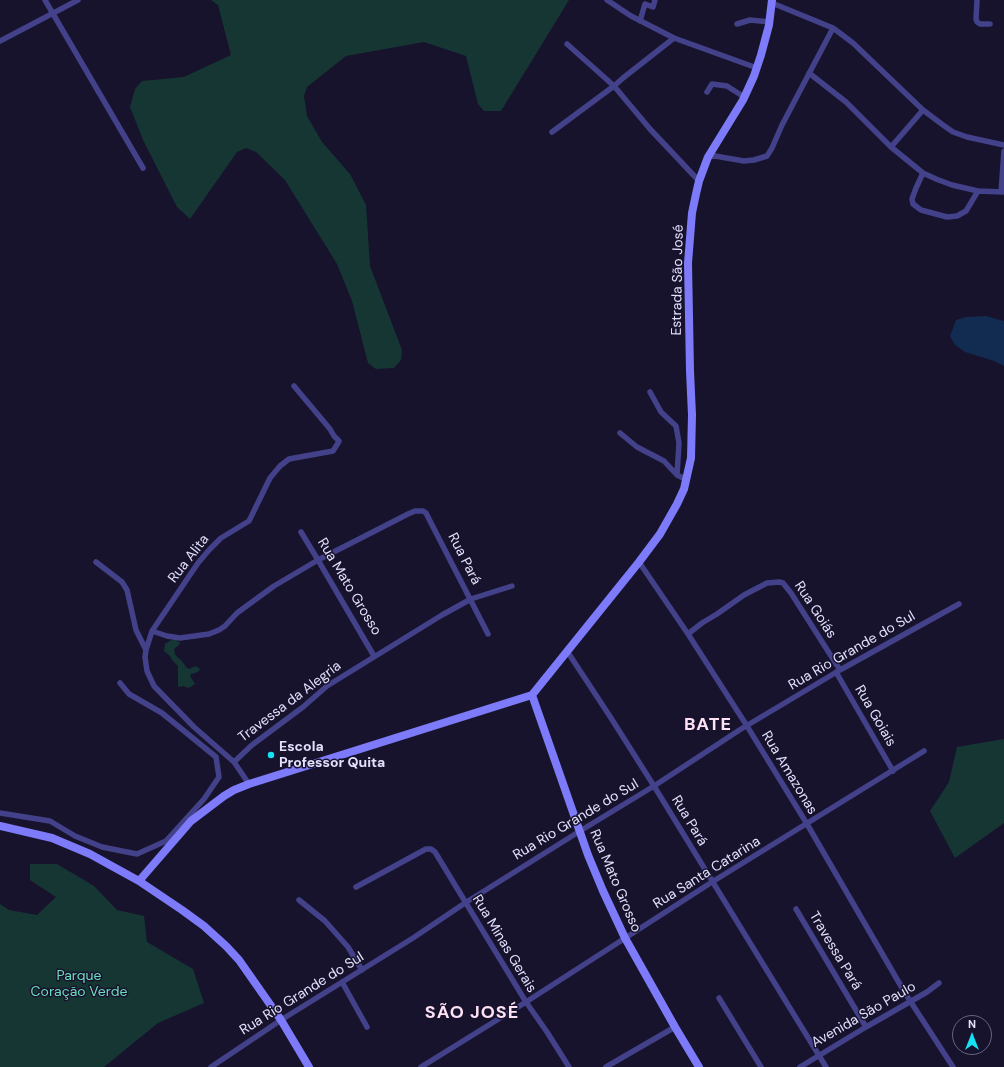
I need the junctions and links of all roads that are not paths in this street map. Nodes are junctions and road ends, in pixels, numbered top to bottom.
1 (45, 0) edge
2 (78, 0) edge
3 (607, 0) edge
4 (655, 0) edge
5 (977, 0) edge
6 (772, 1) edge
7 (52, 13) junction
8 (640, 21) junction
9 (770, 22) junction
10 (737, 24) dead end
11 (990, 24) dead end
12 (833, 28) junction
13 (674, 38) junction
14 (0, 41) edge
15 (567, 44) dead end
16 (756, 68) junction
17 (809, 73) junction
18 (614, 86) junction
19 (707, 92) dead end
20 (744, 97) junction
21 (923, 110) junction
22 (552, 132) dead end
23 (1004, 146) edge
24 (891, 147) junction
25 (1004, 151) edge
26 (708, 157) junction
27 (143, 168) dead end
28 (1003, 171) edge
29 (923, 173) junction
30 (699, 180) junction
31 (978, 191) junction
32 (1002, 192) edge
33 (294, 386) dead end
34 (650, 392) dead end
35 (620, 433) dead end
36 (677, 475) junction
37 (686, 480) junction
38 (301, 532) dead end
39 (318, 560) junction
40 (96, 562) dead end
41 (639, 562) junction
42 (512, 586) dead end
43 (471, 599) junction
44 (960, 604) dead end
45 (152, 631) junction
46 (488, 634) dead end
47 (688, 634) junction
48 (146, 650) junction
49 (567, 651) junction
50 (374, 656) junction
51 (838, 671) junction
52 (120, 683) dead end
53 (532, 695) junction
54 (747, 726) junction
55 (924, 751) dead end
56 (234, 762) junction
57 (893, 771) junction
58 (249, 784) junction
59 (654, 786) junction
60 (0, 813) edge
61 (807, 824) junction
62 (0, 826) edge
63 (580, 831) junction
64 (139, 881) junction
65 (712, 882) junction
66 (356, 887) dead end
67 (298, 900) dead end
68 (465, 903) junction
69 (796, 909) dead end
70 (625, 938) junction
71 (362, 970) junction
72 (342, 982) junction
73 (939, 983) dead end
74 (719, 998) dead end
75 (911, 1001) junction
76 (526, 1002) junction
77 (281, 1020) junction
78 (367, 1027) dead end
79 (675, 1027) junction
80 (866, 1027) junction
81 (818, 1056) junction
82 (212, 1067) edge
83 (309, 1067) edge
84 (421, 1067) edge
85 (569, 1067) edge
86 (606, 1067) edge
87 (699, 1067) edge
88 (761, 1067) edge
89 (800, 1067) edge
90 (826, 1067) edge
91 (953, 1067) edge

1 - 7 street
2 - 7 street
3 - 8 street
4 - 8 street
5 - 11 street
6 - 9 street, Estrada São José
6 - 12 street
7 - 14 street
7 - 27 street
8 - 13 street
9 - 10 street
9 - 16 street, Estrada São José
12 - 17 street
12 - 21 street
13 - 16 street
13 - 18 street
15 - 18 street
16 - 20 street, Estrada São José
17 - 24 street
17 - 26 street
18 - 22 street
18 - 30 street
19 - 20 street
20 - 26 street, Estrada São José
21 - 23 street
21 - 24 street
24 - 29 street
25 - 28 street
26 - 30 street, Estrada São José
28 - 32 street
29 - 31 street
29 - 31 street
30 - 37 street, Estrada São José
31 - 32 street
33 - 45 street, Rua Alita
34 - 36 street
35 - 36 street
36 - 37 street
37 - 41 street, Estrada São José
38 - 39 street, Rua Mato Grosso
39 - 43 street, Rua Pará
39 - 45 street
39 - 50 street, Rua Mato Grosso
40 - 48 street
41 - 47 street, Rua Amazonas
41 - 49 street, Estrada São José
42 - 43 street, Travessa da Alegria
43 - 46 street, Rua Pará
43 - 50 street, Travessa da Alegria
44 - 51 street, Rua Rio Grande do Sul
45 - 48 street, Rua Alita
47 - 51 street, Rua Goiás
47 - 54 street, Rua Amazonas
48 - 56 street, Rua Alita
49 - 53 street, Estrada São José
49 - 59 street, Rua Pará
50 - 56 street, Travessa da Alegria
51 - 54 street, Rua Rio Grande do Sul
51 - 57 street, Rua Goiais
52 - 60 street
53 - 58 street
53 - 63 street, Rua Mato Grosso
54 - 59 street, Rua Rio Grande do Sul
54 - 61 street, Rua Amazonas
55 - 57 street, Rua Santa Catarina
56 - 58 street, Rua Alita
57 - 61 street, Rua Santa Catarina
58 - 64 street
59 - 63 street, Rua Rio Grande do Sul
59 - 65 street, Rua Pará
61 - 65 street, Rua Santa Catarina
61 - 75 street, Rua Amazonas
62 - 64 street
63 - 68 street, Rua Rio Grande do Sul
63 - 70 street, Rua Mato Grosso
64 - 77 street
65 - 70 street, Rua Santa Catarina
65 - 81 street, Rua Pará
66 - 68 street, Rua Minas Gerais
67 - 71 street
68 - 71 street, Rua Rio Grande do Sul
68 - 76 street, Rua Minas Gerais
69 - 80 street, Travessa Pará
70 - 76 street, Rua Santa Catarina
70 - 79 street, Rua Mato Grosso
71 - 72 street, Rua Rio Grande do Sul
72 - 77 street, Rua Rio Grande do Sul
72 - 78 street
73 - 75 street, Avenida São Paulo
74 - 88 street
75 - 80 street, Avenida São Paulo
75 - 91 street, Rua Amazonas
76 - 84 street, Rua Santa Catarina
76 - 85 street, Rua Minas Gerais
77 - 82 street, Rua Rio Grande do Sul
77 - 83 street
79 - 86 street
79 - 87 street, Rua Mato Grosso
80 - 81 street, Avenida São Paulo
81 - 89 street, Avenida São Paulo
81 - 90 street, Rua Pará

